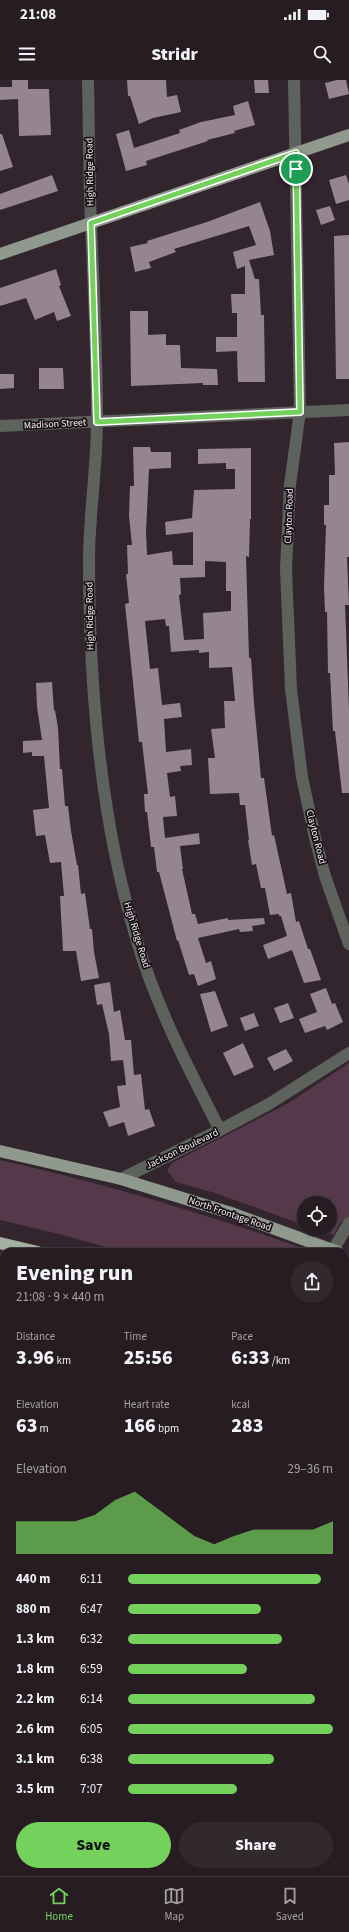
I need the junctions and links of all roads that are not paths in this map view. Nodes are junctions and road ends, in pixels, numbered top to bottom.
1 (88, 80) edge
2 (294, 80) edge
3 (349, 135) edge
4 (296, 153) junction
5 (91, 223) junction
6 (0, 254) edge
7 (349, 410) edge
8 (300, 412) junction
9 (97, 422) junction
10 (0, 426) edge
11 (349, 944) edge
12 (349, 1053) edge
13 (220, 1130) junction
14 (0, 1151) edge
15 (121, 1179) junction
16 (349, 1223) edge
17 (0, 1243) edge
18 (21, 1248) edge
19 (327, 1248) edge
20 (336, 1248) edge

1 - 5 street, High Ridge Road
2 - 4 street, Clayton Road
3 - 4 main road
4 - 5 main road
4 - 8 street, Clayton Road
5 - 6 main road
5 - 9 street, High Ridge Road
7 - 8 street, Madison Street
8 - 9 street, Madison Street
8 - 11 street, Clayton Road
9 - 10 street, Madison Street
9 - 13 street, High Ridge Road
12 - 13 street, Jackson Boulevard
13 - 15 street, Jackson Boulevard
14 - 15 main road
15 - 19 main road, North Frontage Road
16 - 20 street
17 - 18 highway

